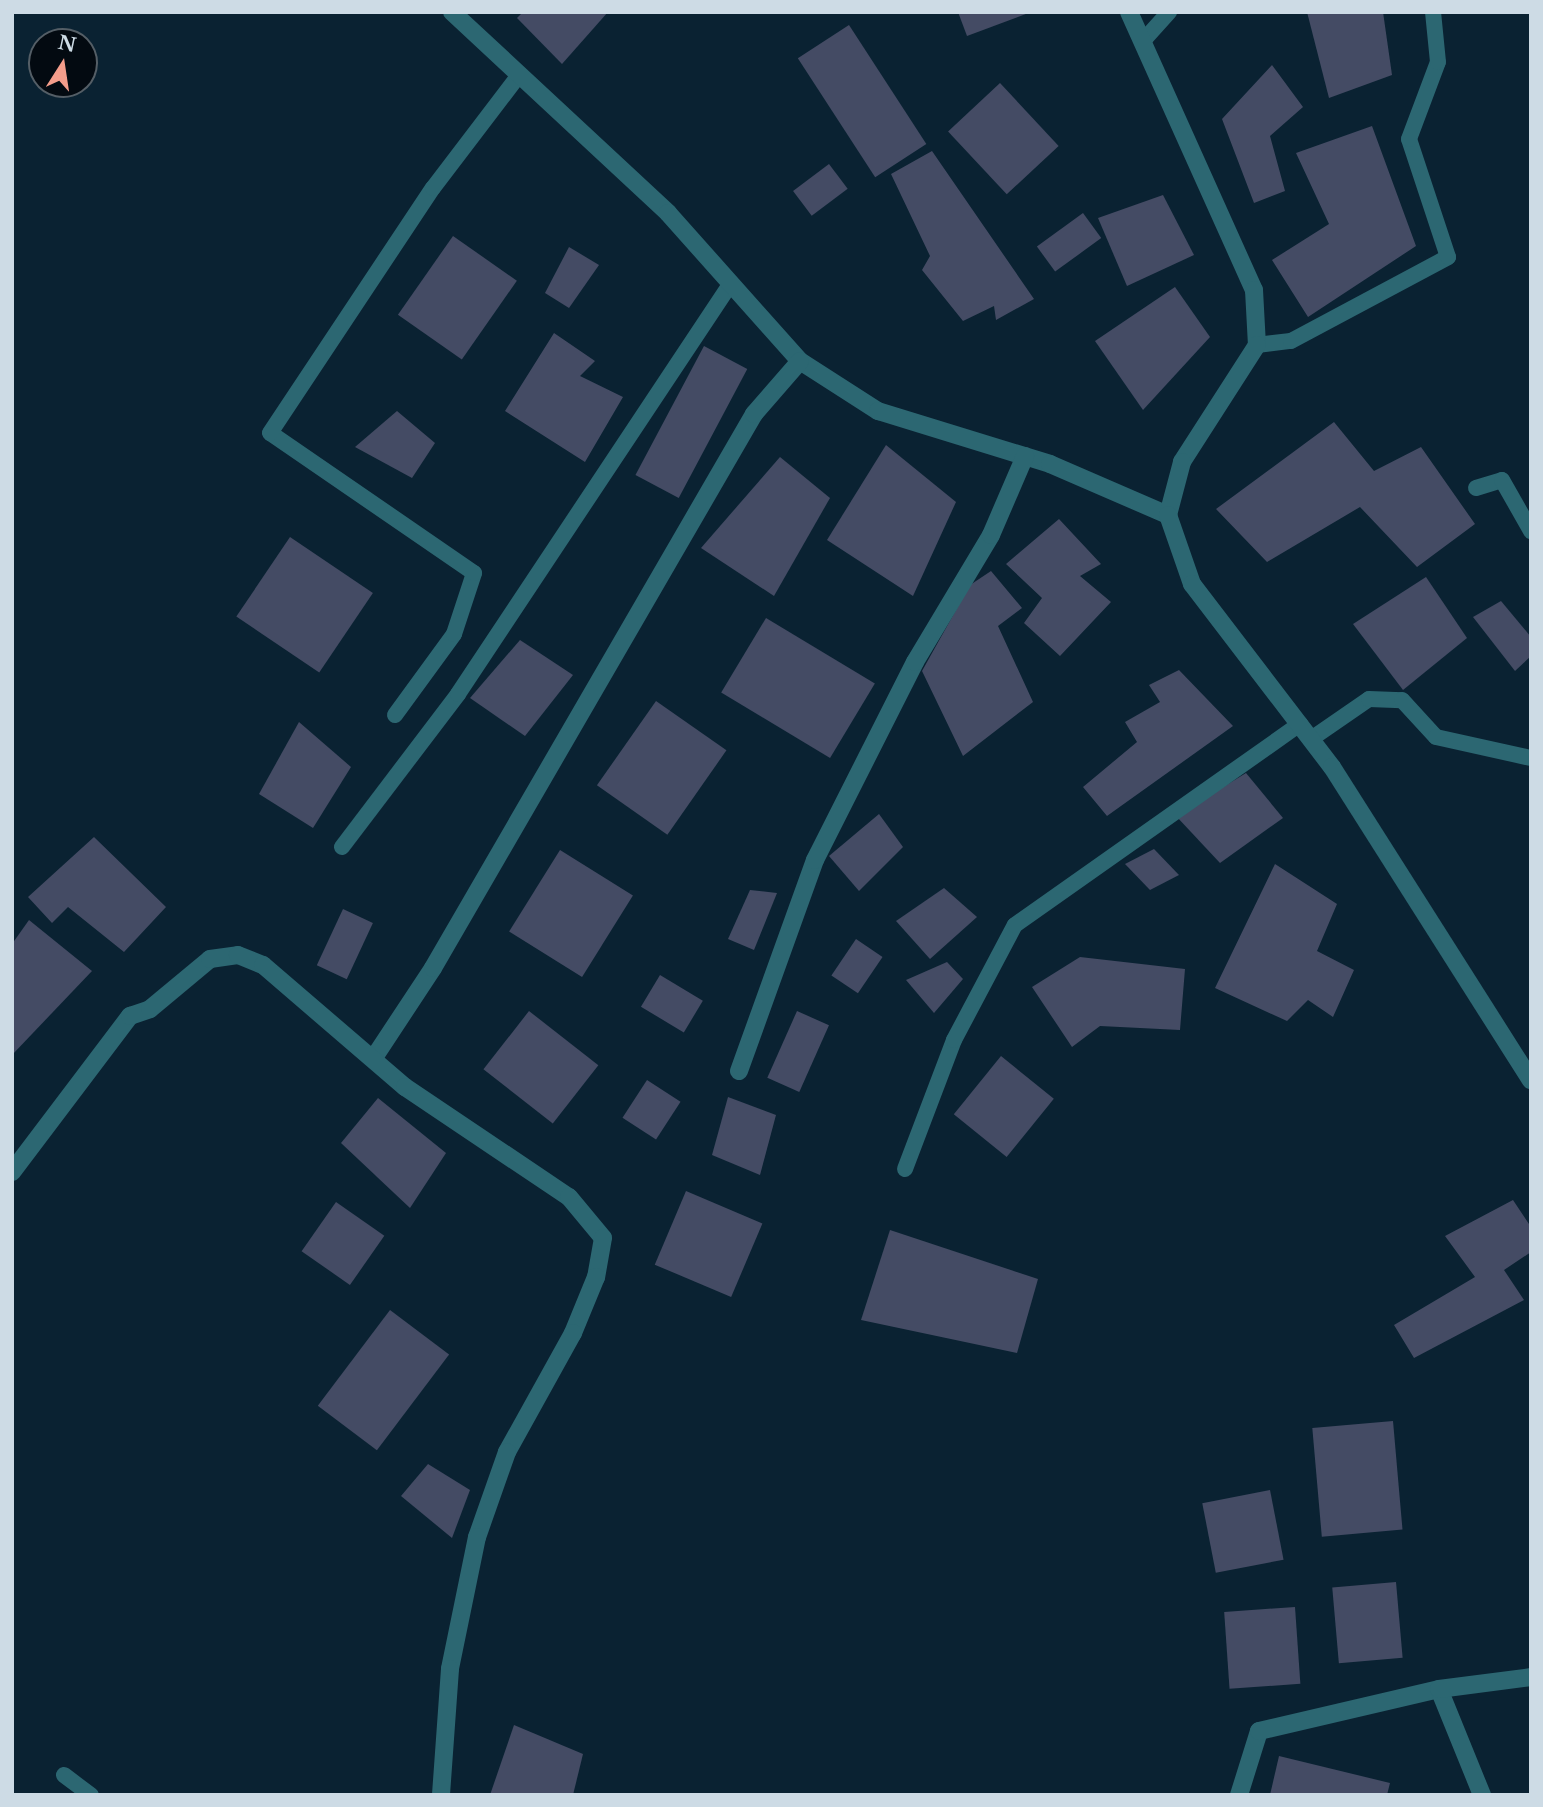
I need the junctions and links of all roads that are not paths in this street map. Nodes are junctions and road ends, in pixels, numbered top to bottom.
1 (452, 12) edge
2 (1129, 12) edge
3 (1169, 12) edge
4 (1433, 12) edge
5 (1143, 41) junction
6 (520, 74) junction
7 (730, 284) junction
8 (1257, 345) junction
9 (800, 361) junction
10 (1025, 456) junction
11 (1476, 488) dead end
12 (1168, 515) junction
13 (1531, 531) edge
14 (395, 715) dead end
15 (1300, 724) junction
16 (1311, 739) junction
17 (1531, 758) edge
18 (342, 847) dead end
19 (375, 1056) junction
20 (739, 1071) dead end
21 (1531, 1080) edge
22 (905, 1168) dead end
23 (12, 1172) edge
24 (1531, 1677) edge
25 (1439, 1689) junction
26 (64, 1776) dead end
27 (91, 1795) edge
28 (441, 1795) edge
29 (1240, 1795) edge
30 (1482, 1795) edge

1 - 6 street
2 - 5 street
3 - 5 lane
4 - 8 lane
5 - 8 street
6 - 7 street
6 - 14 lane
7 - 9 street
7 - 18 lane
8 - 12 street
9 - 10 street
9 - 19 street
10 - 12 street
10 - 20 street
11 - 13 lane
12 - 15 street
15 - 16 street
15 - 22 lane
16 - 17 lane
16 - 21 street
19 - 23 street
19 - 28 street
24 - 25 street
25 - 29 street
25 - 30 street
26 - 27 lane

